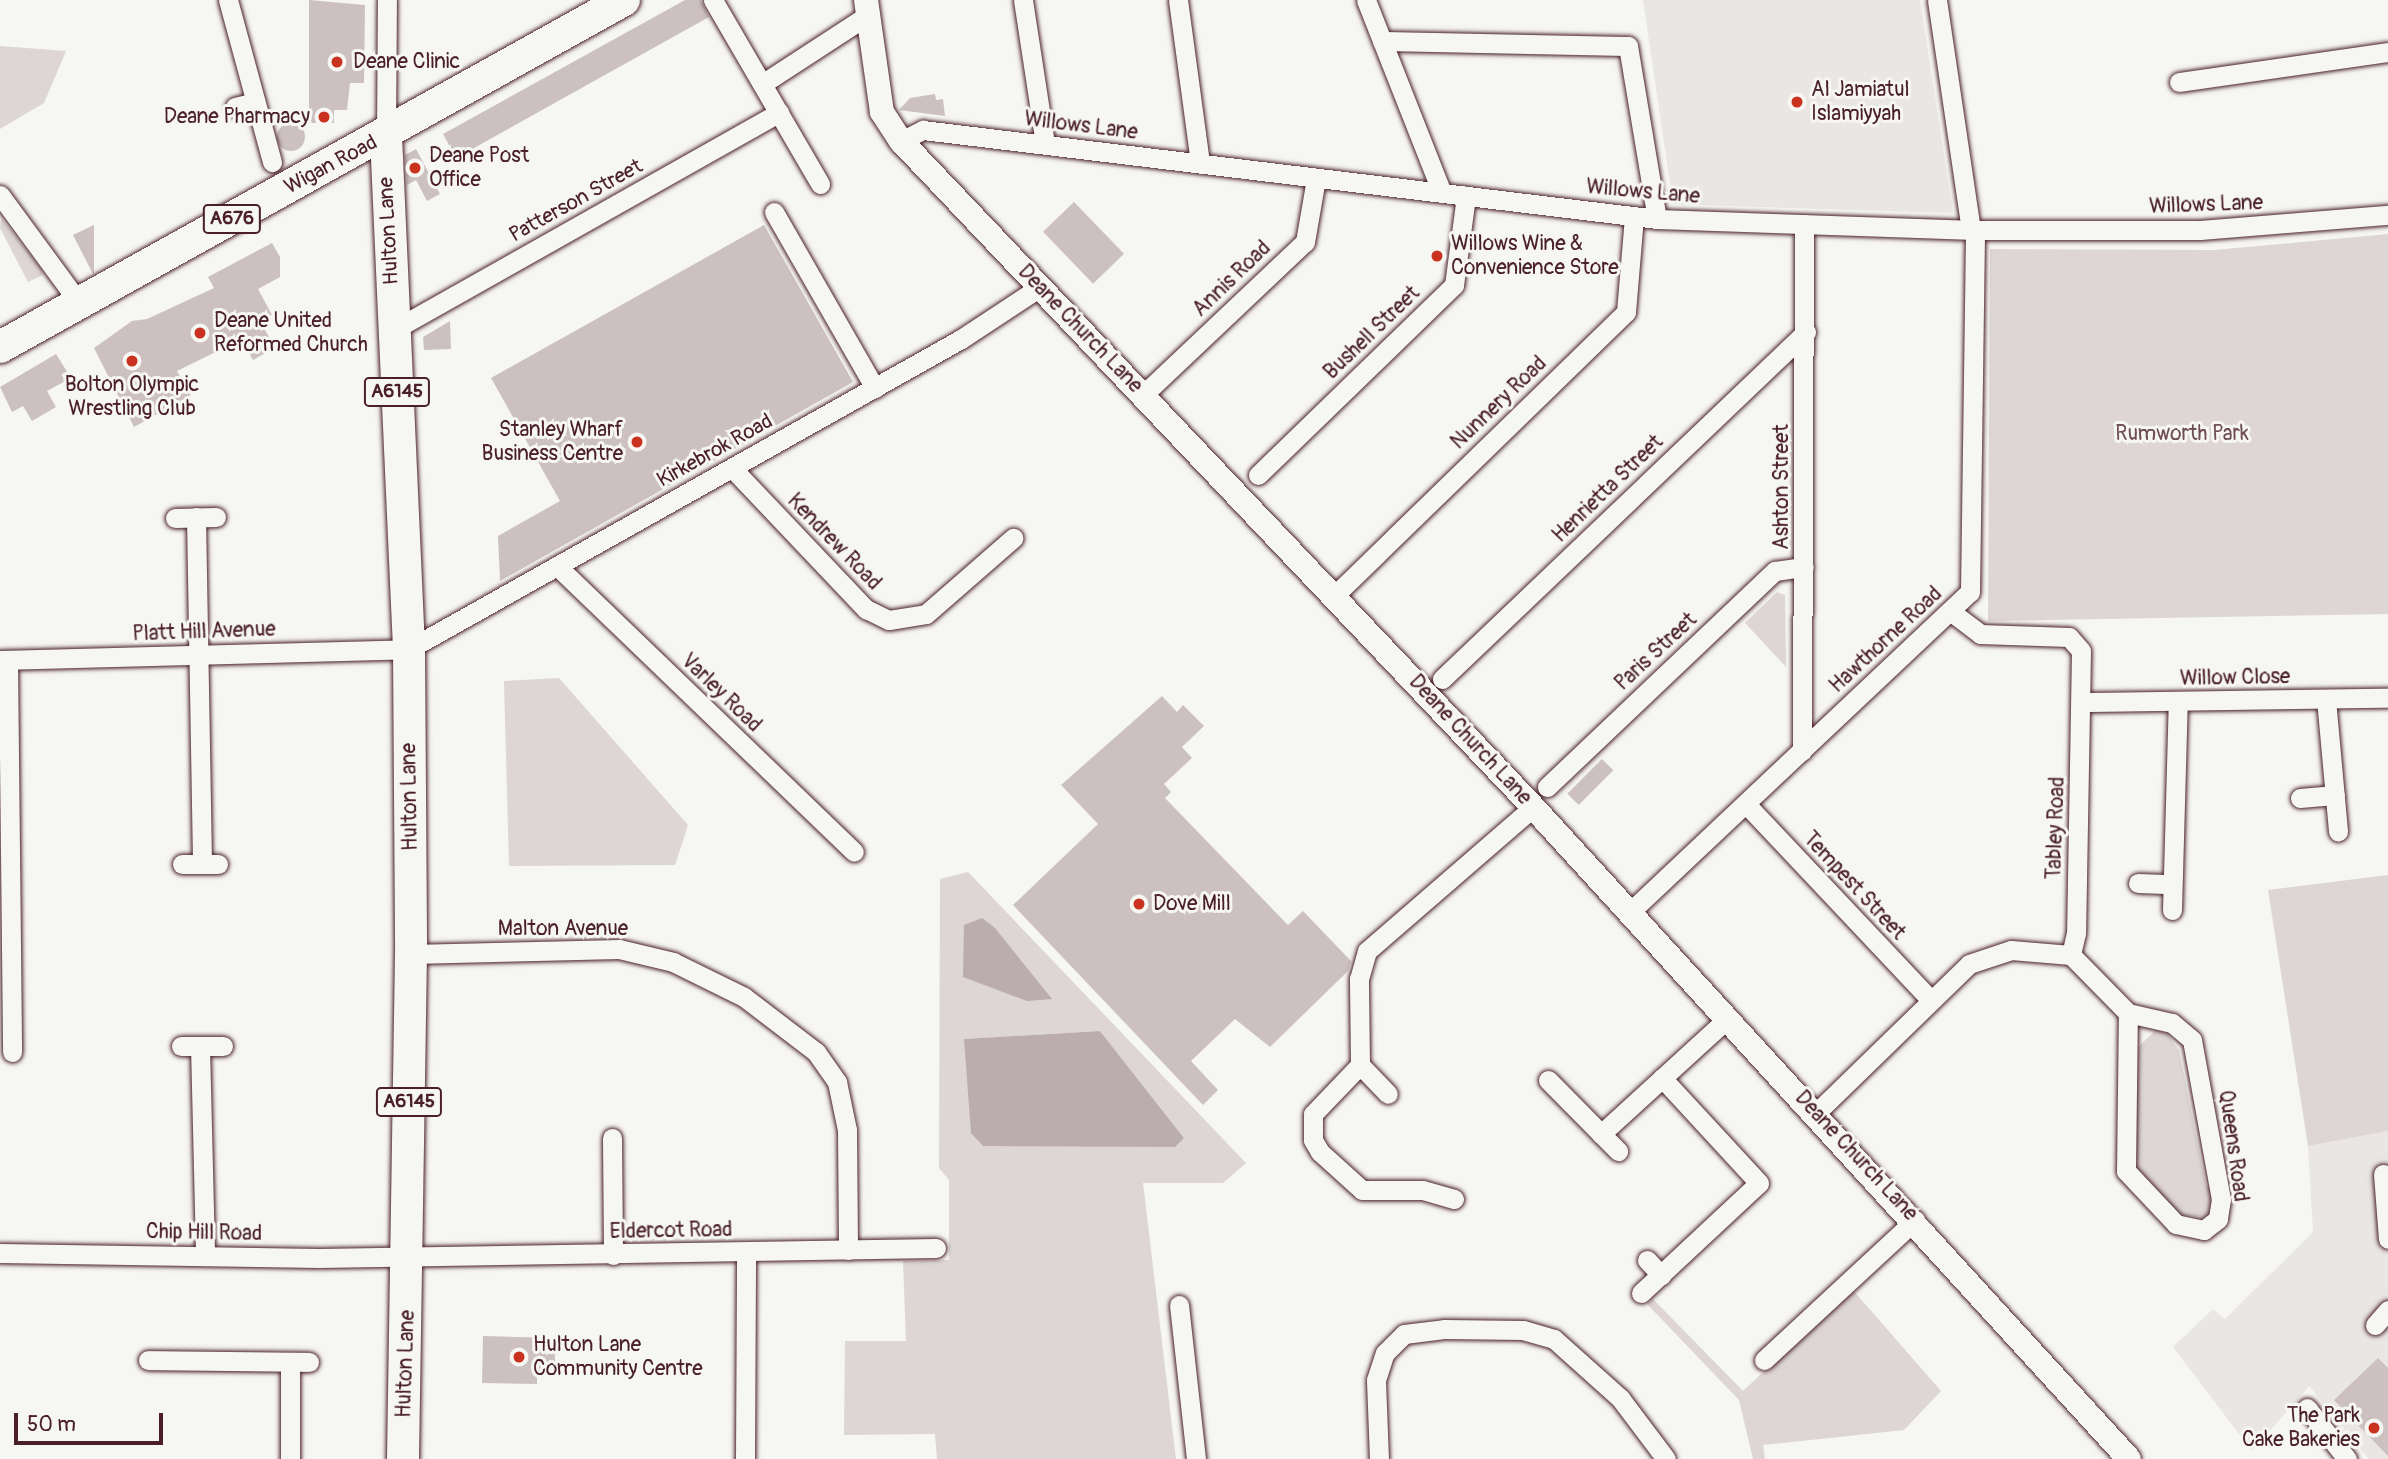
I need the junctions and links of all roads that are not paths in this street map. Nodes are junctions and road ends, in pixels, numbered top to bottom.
1 (228, 0) edge
2 (387, 0) edge
3 (624, 0) edge
4 (713, 0) edge
5 (1023, 0) edge
6 (1178, 0) edge
7 (1366, 0) edge
8 (1937, 0) edge
9 (867, 8) edge
10 (1382, 41) junction
11 (2388, 52) edge
12 (2179, 82) dead end
13 (762, 84) junction
14 (256, 102) junction
15 (236, 107) dead end
16 (779, 113) junction
17 (386, 136) junction
18 (901, 141) junction
19 (1045, 144) junction
20 (272, 162) dead end
21 (1200, 163) junction
22 (1316, 178) junction
23 (820, 184) dead end
24 (1442, 193) junction
25 (0, 195) edge
26 (1466, 196) junction
27 (774, 212) dead end
28 (2388, 215) edge
29 (1634, 217) junction
30 (1657, 219) junction
31 (1804, 224) junction
32 (1973, 230) junction
33 (1041, 287) junction
34 (78, 301) junction
35 (395, 329) junction
36 (1806, 332) junction
37 (0, 347) edge
38 (874, 388) junction
39 (1144, 394) junction
40 (732, 468) junction
41 (1258, 475) dead end
42 (175, 518) dead end
43 (1013, 538) dead end
44 (557, 566) junction
45 (1804, 567) junction
46 (1335, 595) junction
47 (1950, 611) junction
48 (408, 649) junction
49 (198, 656) junction
50 (4, 660) edge
51 (1442, 679) dead end
52 (2388, 698) edge
53 (2326, 699) junction
54 (2178, 701) junction
55 (2083, 702) junction
56 (1802, 751) junction
57 (1547, 787) dead end
58 (2335, 795) junction
59 (2300, 798) dead end
60 (1746, 804) junction
61 (1533, 807) junction
62 (2338, 831) dead end
63 (854, 852) dead end
64 (182, 864) dead end
65 (2138, 883) dead end
66 (2172, 884) junction
67 (2172, 910) dead end
68 (1630, 912) junction
69 (411, 954) junction
70 (2071, 955) junction
71 (1930, 999) junction
72 (2128, 1013) junction
73 (1728, 1018) junction
74 (223, 1046) dead end
75 (13, 1052) edge
76 (1360, 1065) junction
77 (1662, 1079) junction
78 (1548, 1080) dead end
79 (1388, 1094) dead end
80 (1817, 1112) junction
81 (1601, 1134) junction
82 (612, 1138) dead end
83 (1618, 1151) dead end
84 (2384, 1174) dead end
85 (1454, 1199) dead end
86 (1915, 1220) junction
87 (2388, 1229) edge
88 (2388, 1239) edge
89 (936, 1248) dead end
90 (848, 1250) junction
91 (746, 1252) junction
92 (0, 1253) edge
93 (613, 1255) junction
94 (205, 1256) junction
95 (408, 1256) junction
96 (1647, 1260) dead end
97 (1661, 1275) junction
98 (1641, 1293) dead end
99 (1179, 1305) dead end
100 (148, 1360) dead end
101 (1764, 1360) dead end
102 (2307, 1408) dead end
103 (290, 1459) edge
104 (403, 1459) edge
105 (745, 1459) edge
106 (1196, 1459) edge
107 (1379, 1459) edge
108 (1665, 1459) edge
109 (2129, 1459) edge
110 (2347, 1459) edge

1 - 14 street
2 - 17 street
3 - 17 main road, Wigan Road / A676
4 - 13 street
5 - 19 street
6 - 21 street
7 - 10 street
8 - 32 street, Hawthorne Road
9 - 13 street
9 - 18 street, Deane Church Lane
10 - 24 street
10 - 30 street
11 - 12 street
13 - 16 street
14 - 15 street
14 - 20 street
16 - 23 street
16 - 35 street, Patterson Street
17 - 34 main road, Wigan Road / A676
17 - 35 main road, Hulton Lane / A6145
18 - 19 street, Willows Lane
18 - 33 street, Deane Church Lane
19 - 21 street, Willows Lane
21 - 22 street, Willows Lane
22 - 24 street, Willows Lane
22 - 39 street, Annis Road
24 - 26 street, Willows Lane
25 - 34 street
26 - 29 street, Willows Lane
26 - 41 street, Bushell Street
27 - 38 street
28 - 32 street, Willows Lane
29 - 30 street, Willows Lane
29 - 46 street, Nunnery Road
30 - 31 street, Willows Lane
31 - 32 street, Willows Lane
31 - 36 street, Ashton Street
32 - 47 street, Hawthorne Road
33 - 38 street, Kirkebrok Road
33 - 39 street, Deane Church Lane
34 - 37 main road, Wigan Road / A676
35 - 48 main road, Hulton Lane / A6145
36 - 45 street, Ashton Street
36 - 51 street, Henrietta Street
38 - 40 street, Kirkebrok Road
39 - 46 street, Deane Church Lane
40 - 43 street, Kendrew Road
40 - 44 street, Kirkebrok Road
42 - 49 street
44 - 48 street, Kirkebrok Road
44 - 63 street, Varley Road
45 - 56 street, Ashton Street
45 - 57 street, Paris Street
46 - 61 street, Deane Church Lane
47 - 55 street, Tabley Road
47 - 56 street, Hawthorne Road
48 - 49 street, Platt Hill Avenue
48 - 69 main road, Hulton Lane / A6145
49 - 50 street, Platt Hill Avenue
49 - 64 street
50 - 75 street
52 - 53 street, Willow Close
53 - 54 street, Willow Close
53 - 58 street
54 - 55 street, Willow Close
54 - 66 street
55 - 70 street, Tabley Road
56 - 60 street, Hawthorne Road
58 - 59 street
58 - 62 street
60 - 68 street, Hawthorne Road
60 - 71 street, Tempest Street
61 - 68 street, Deane Church Lane
61 - 76 street
65 - 66 street
66 - 67 street
68 - 73 street, Deane Church Lane
69 - 90 street, Malton Avenue
69 - 95 main road, Hulton Lane / A6145
70 - 71 street
70 - 72 street
71 - 80 street
72 - 72 street, Queens Road
73 - 77 street
73 - 80 street, Deane Church Lane
74 - 94 street
76 - 79 street
76 - 85 street
77 - 81 street
77 - 97 street
78 - 81 street
80 - 86 street, Deane Church Lane
81 - 83 street
82 - 93 street
84 - 87 street
86 - 101 street
86 - 109 street, Deane Church Lane
87 - 88 street
89 - 90 street, Eldercot Road
90 - 91 street, Eldercot Road
91 - 93 street, Eldercot Road
91 - 105 street
92 - 94 street, Chip Hill Road
93 - 95 street, Eldercot Road
94 - 95 street, Chip Hill Road
95 - 104 main road, Hulton Lane / A6145
96 - 97 street
97 - 98 street
99 - 106 street
100 - 103 street
102 - 110 street
107 - 108 street

